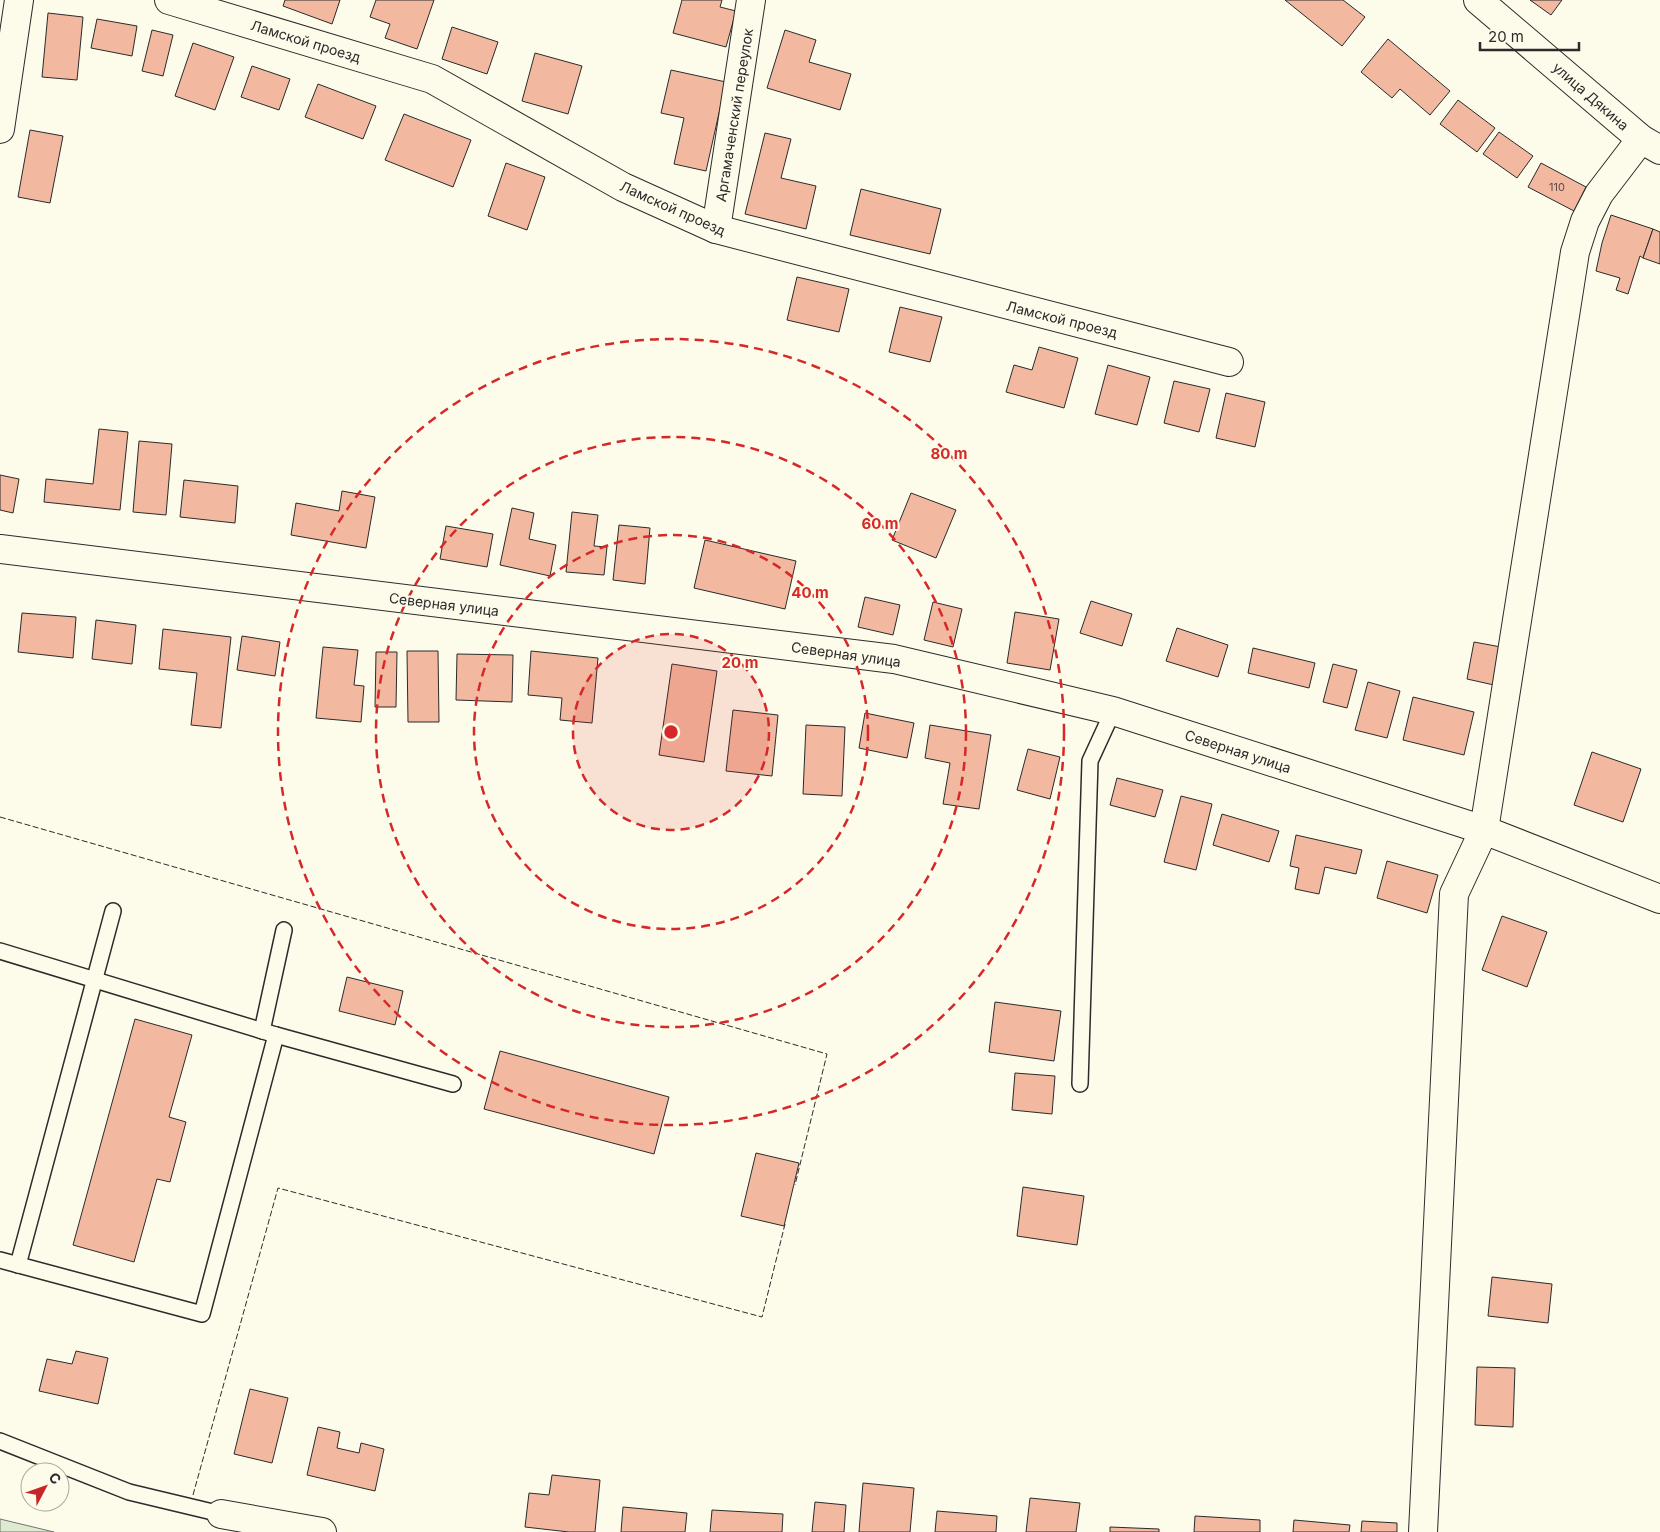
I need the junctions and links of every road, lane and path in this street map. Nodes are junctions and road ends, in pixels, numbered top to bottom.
1 (19, 0) edge
2 (169, 0) edge
3 (751, 0) edge
4 (1478, 0) edge
5 (0, 129) edge
6 (1650, 145) edge
7 (716, 229) junction
8 (1229, 362) dead end
9 (0, 549) edge
10 (1113, 710) junction
11 (1484, 830) junction
12 (1660, 899) edge
13 (113, 911) dead end
14 (284, 930) dead end
15 (0, 951) edge
16 (94, 980) junction
17 (262, 1031) junction
18 (276, 1035) junction
19 (453, 1084) dead end
20 (1080, 1084) dead end
21 (0, 1260) edge
22 (18, 1265) junction
23 (0, 1441) edge
24 (221, 1514) joint
25 (322, 1532) edge
26 (1423, 1532) edge

1 - 5 street
2 - 7 street, Ламской проезд
3 - 7 street, Аргамаченский переулок
4 - 6 street, улица Дякина
6 - 11 street
7 - 8 street, Ламской проезд
9 - 10 street, Северная улица
10 - 11 street, Северная улица
10 - 20 lane
11 - 12 street, Северная улица
11 - 26 street
13 - 16 lane
14 - 17 lane
15 - 16 lane
16 - 17 lane
16 - 22 lane
17 - 18 lane
18 - 19 lane
18 - 22 lane
21 - 22 lane
23 - 24 lane
24 - 25 street

